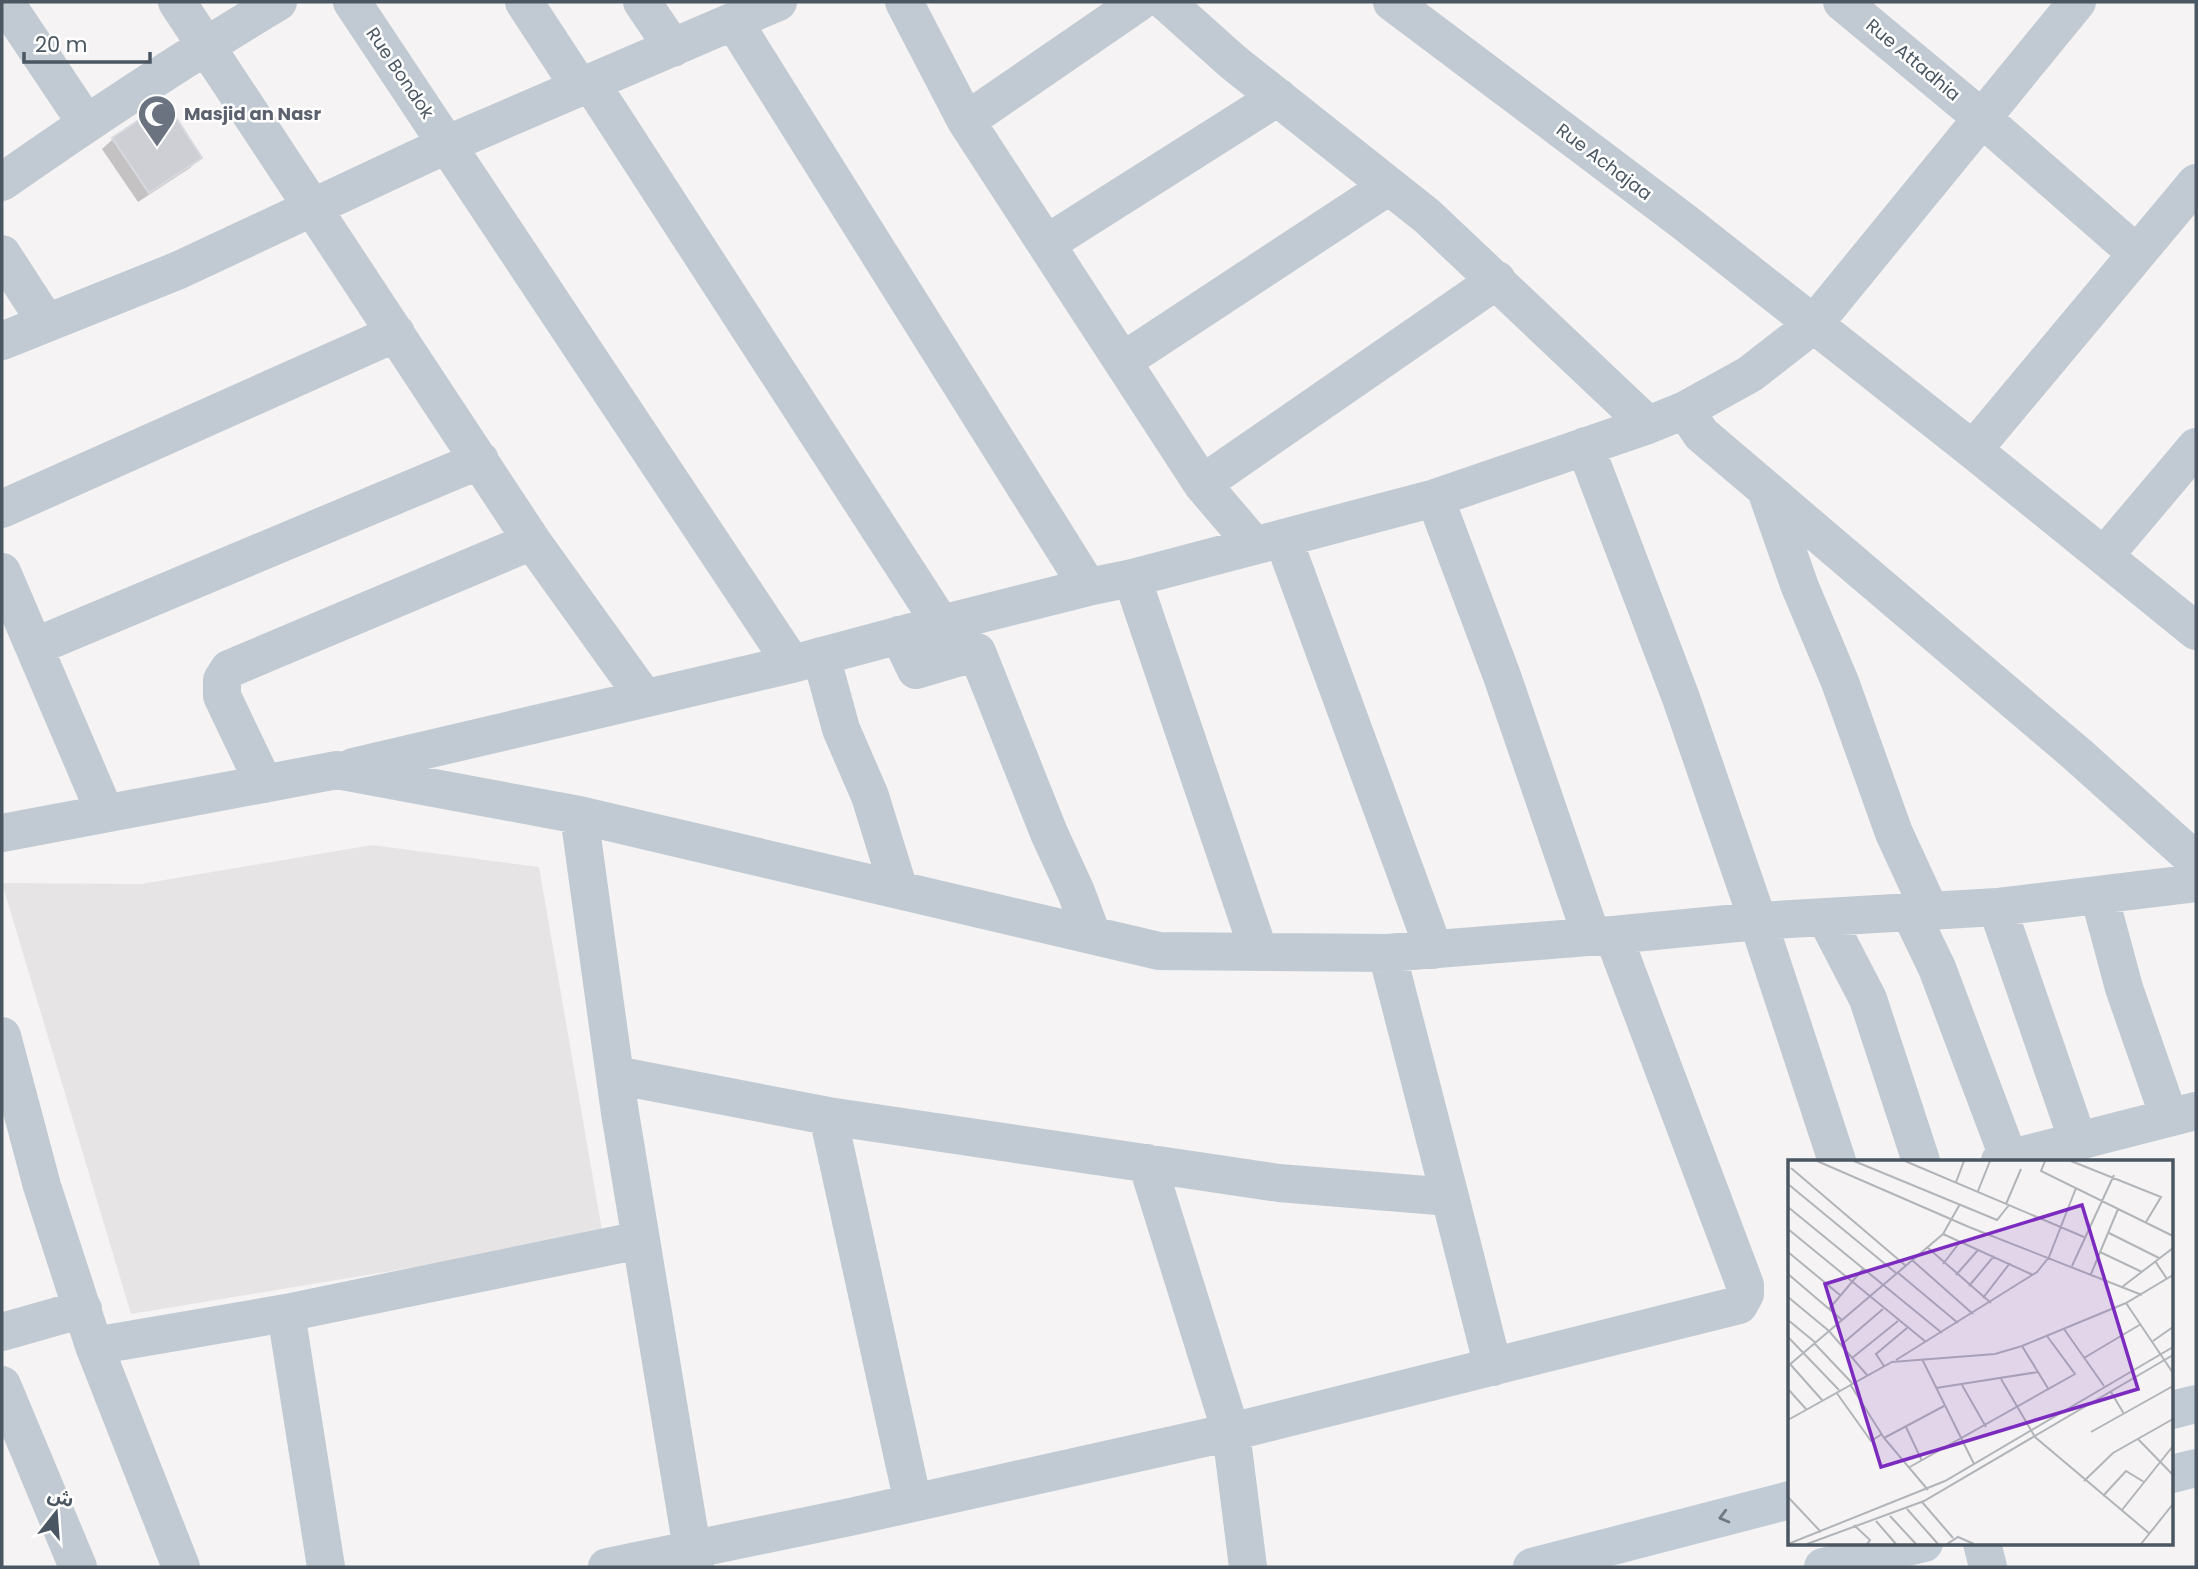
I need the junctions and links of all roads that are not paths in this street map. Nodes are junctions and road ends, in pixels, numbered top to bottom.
1 (5, 2) edge
2 (177, 2) edge
3 (278, 2) edge
4 (352, 2) edge
5 (524, 2) edge
6 (642, 2) edge
7 (778, 2) edge
8 (904, 2) edge
9 (1139, 2) edge
10 (1166, 2) edge
11 (1392, 2) edge
12 (2077, 2) edge
13 (1845, 3) edge
14 (734, 22) junction
15 (205, 45) junction
16 (673, 48) junction
17 (585, 84) junction
18 (1278, 97) junction
19 (1983, 119) junction
20 (966, 121) junction
21 (86, 123) junction
22 (448, 144) junction
23 (2, 182) edge
24 (2196, 183) edge
25 (1389, 186) junction
26 (314, 207) junction
27 (1046, 244) junction
28 (2136, 253) junction
29 (2, 254) edge
30 (1497, 280) junction
31 (46, 322) junction
32 (1813, 325) junction
33 (396, 333) junction
34 (2, 341) edge
35 (1122, 361) junction
36 (1685, 410) junction
37 (1648, 425) junction
38 (1585, 446) junction
39 (2196, 447) edge
40 (1973, 450) junction
41 (480, 460) junction
42 (1202, 484) junction
43 (1766, 491) junction
44 (1435, 498) junction
45 (2, 509) edge
46 (532, 541) junction
47 (1268, 541) junction
48 (2104, 556) junction
49 (2, 572) edge
50 (1132, 578) junction
51 (1088, 587) junction
52 (941, 624) junction
53 (2196, 631) edge
54 (900, 635) junction
55 (34, 647) junction
56 (807, 660) junction
57 (644, 698) junction
58 (337, 771) junction
59 (264, 784) junction
60 (105, 813) junction
61 (579, 815) junction
62 (2, 833) edge
63 (2196, 861) edge
64 (2196, 883) edge
65 (899, 890) junction
66 (2099, 895) junction
67 (1997, 907) junction
68 (1920, 912) junction
69 (1826, 918) junction
70 (1758, 920) junction
71 (1092, 935) junction
72 (1602, 935) junction
73 (1434, 950) junction
74 (1259, 952) junction
75 (1387, 953) junction
76 (2, 1036) edge
77 (615, 1075) junction
78 (2183, 1114) edge
79 (828, 1116) junction
80 (2078, 1141) junction
81 (1837, 1160) edge
82 (1921, 1160) edge
83 (2004, 1160) edge
84 (1147, 1163) junction
85 (1450, 1197) junction
86 (640, 1240) junction
87 (83, 1309) junction
88 (286, 1313) junction
89 (2, 1332) edge
90 (94, 1346) junction
91 (1493, 1367) junction
92 (2, 1385) edge
93 (2196, 1405) edge
94 (2174, 1410) edge
95 (1231, 1432) junction
96 (2196, 1468) edge
97 (2174, 1474) edge
98 (1788, 1501) edge
99 (913, 1503) junction
100 (1920, 1544) edge
101 (1982, 1544) edge
102 (693, 1559) edge
103 (78, 1567) edge
104 (181, 1567) edge
105 (326, 1567) edge
106 (607, 1567) edge
107 (1248, 1567) edge
108 (1532, 1567) edge
109 (1823, 1567) edge
110 (1988, 1567) edge

1 - 21 street
2 - 15 street
3 - 15 street
4 - 22 street, Rue Bondok
5 - 17 street
6 - 16 street
7 - 14 street
8 - 20 street
9 - 20 street
10 - 18 street
11 - 32 street, Rue Achajaa
12 - 19 street
13 - 19 street, Rue Attadhia
14 - 16 street
14 - 51 street
15 - 21 street
15 - 26 street
16 - 17 street
17 - 22 street
17 - 52 street
18 - 25 street
18 - 27 street
19 - 28 street, Rue Attadhia
19 - 32 street
20 - 27 street
21 - 23 street
22 - 26 street
22 - 56 street, Rue Bondok
24 - 28 street
25 - 30 street
25 - 35 street
26 - 31 street
26 - 33 street
27 - 35 street
28 - 40 street
29 - 31 street
30 - 37 street
30 - 42 street
31 - 34 street
32 - 36 street
32 - 40 street, Rue Achajaa
33 - 41 street
33 - 45 street
35 - 42 street
36 - 37 street
36 - 43 street
37 - 38 street
38 - 44 street
38 - 70 street
39 - 48 street
40 - 48 street, Rue Achajaa
41 - 46 street
41 - 55 street
42 - 47 street
43 - 63 street
43 - 68 street
44 - 47 street
44 - 72 street
46 - 57 street
46 - 59 street
47 - 50 street
47 - 73 street
48 - 53 street, Rue Achajaa
49 - 55 street
50 - 51 street
50 - 74 street
51 - 52 street
52 - 54 street
54 - 56 street
54 - 71 street
55 - 60 street
56 - 57 street
56 - 65 street, Rue Bondok
57 - 58 street
58 - 59 street
58 - 61 street
59 - 60 street
60 - 62 street
61 - 65 street
61 - 77 street
64 - 66 street
65 - 71 street
66 - 67 street
66 - 78 street
67 - 68 street
67 - 80 street
68 - 69 street
68 - 83 street
69 - 70 street
69 - 82 street
70 - 72 street
70 - 81 street
71 - 74 street
72 - 73 street
72 - 91 street
73 - 75 street
74 - 75 street
75 - 85 street
76 - 87 street
77 - 79 street
77 - 86 street
78 - 80 street
79 - 84 street
79 - 99 street
80 - 83 street
84 - 85 street
84 - 95 street
85 - 91 street
86 - 88 street
86 - 102 street
87 - 89 street
87 - 90 street
88 - 90 street
88 - 105 street
90 - 104 street
91 - 95 street
92 - 103 street
93 - 94 street
95 - 99 street
95 - 107 street
96 - 97 street
98 -> 108 street
99 - 102 street
100 - 109 street
101 - 110 street
102 - 106 street

